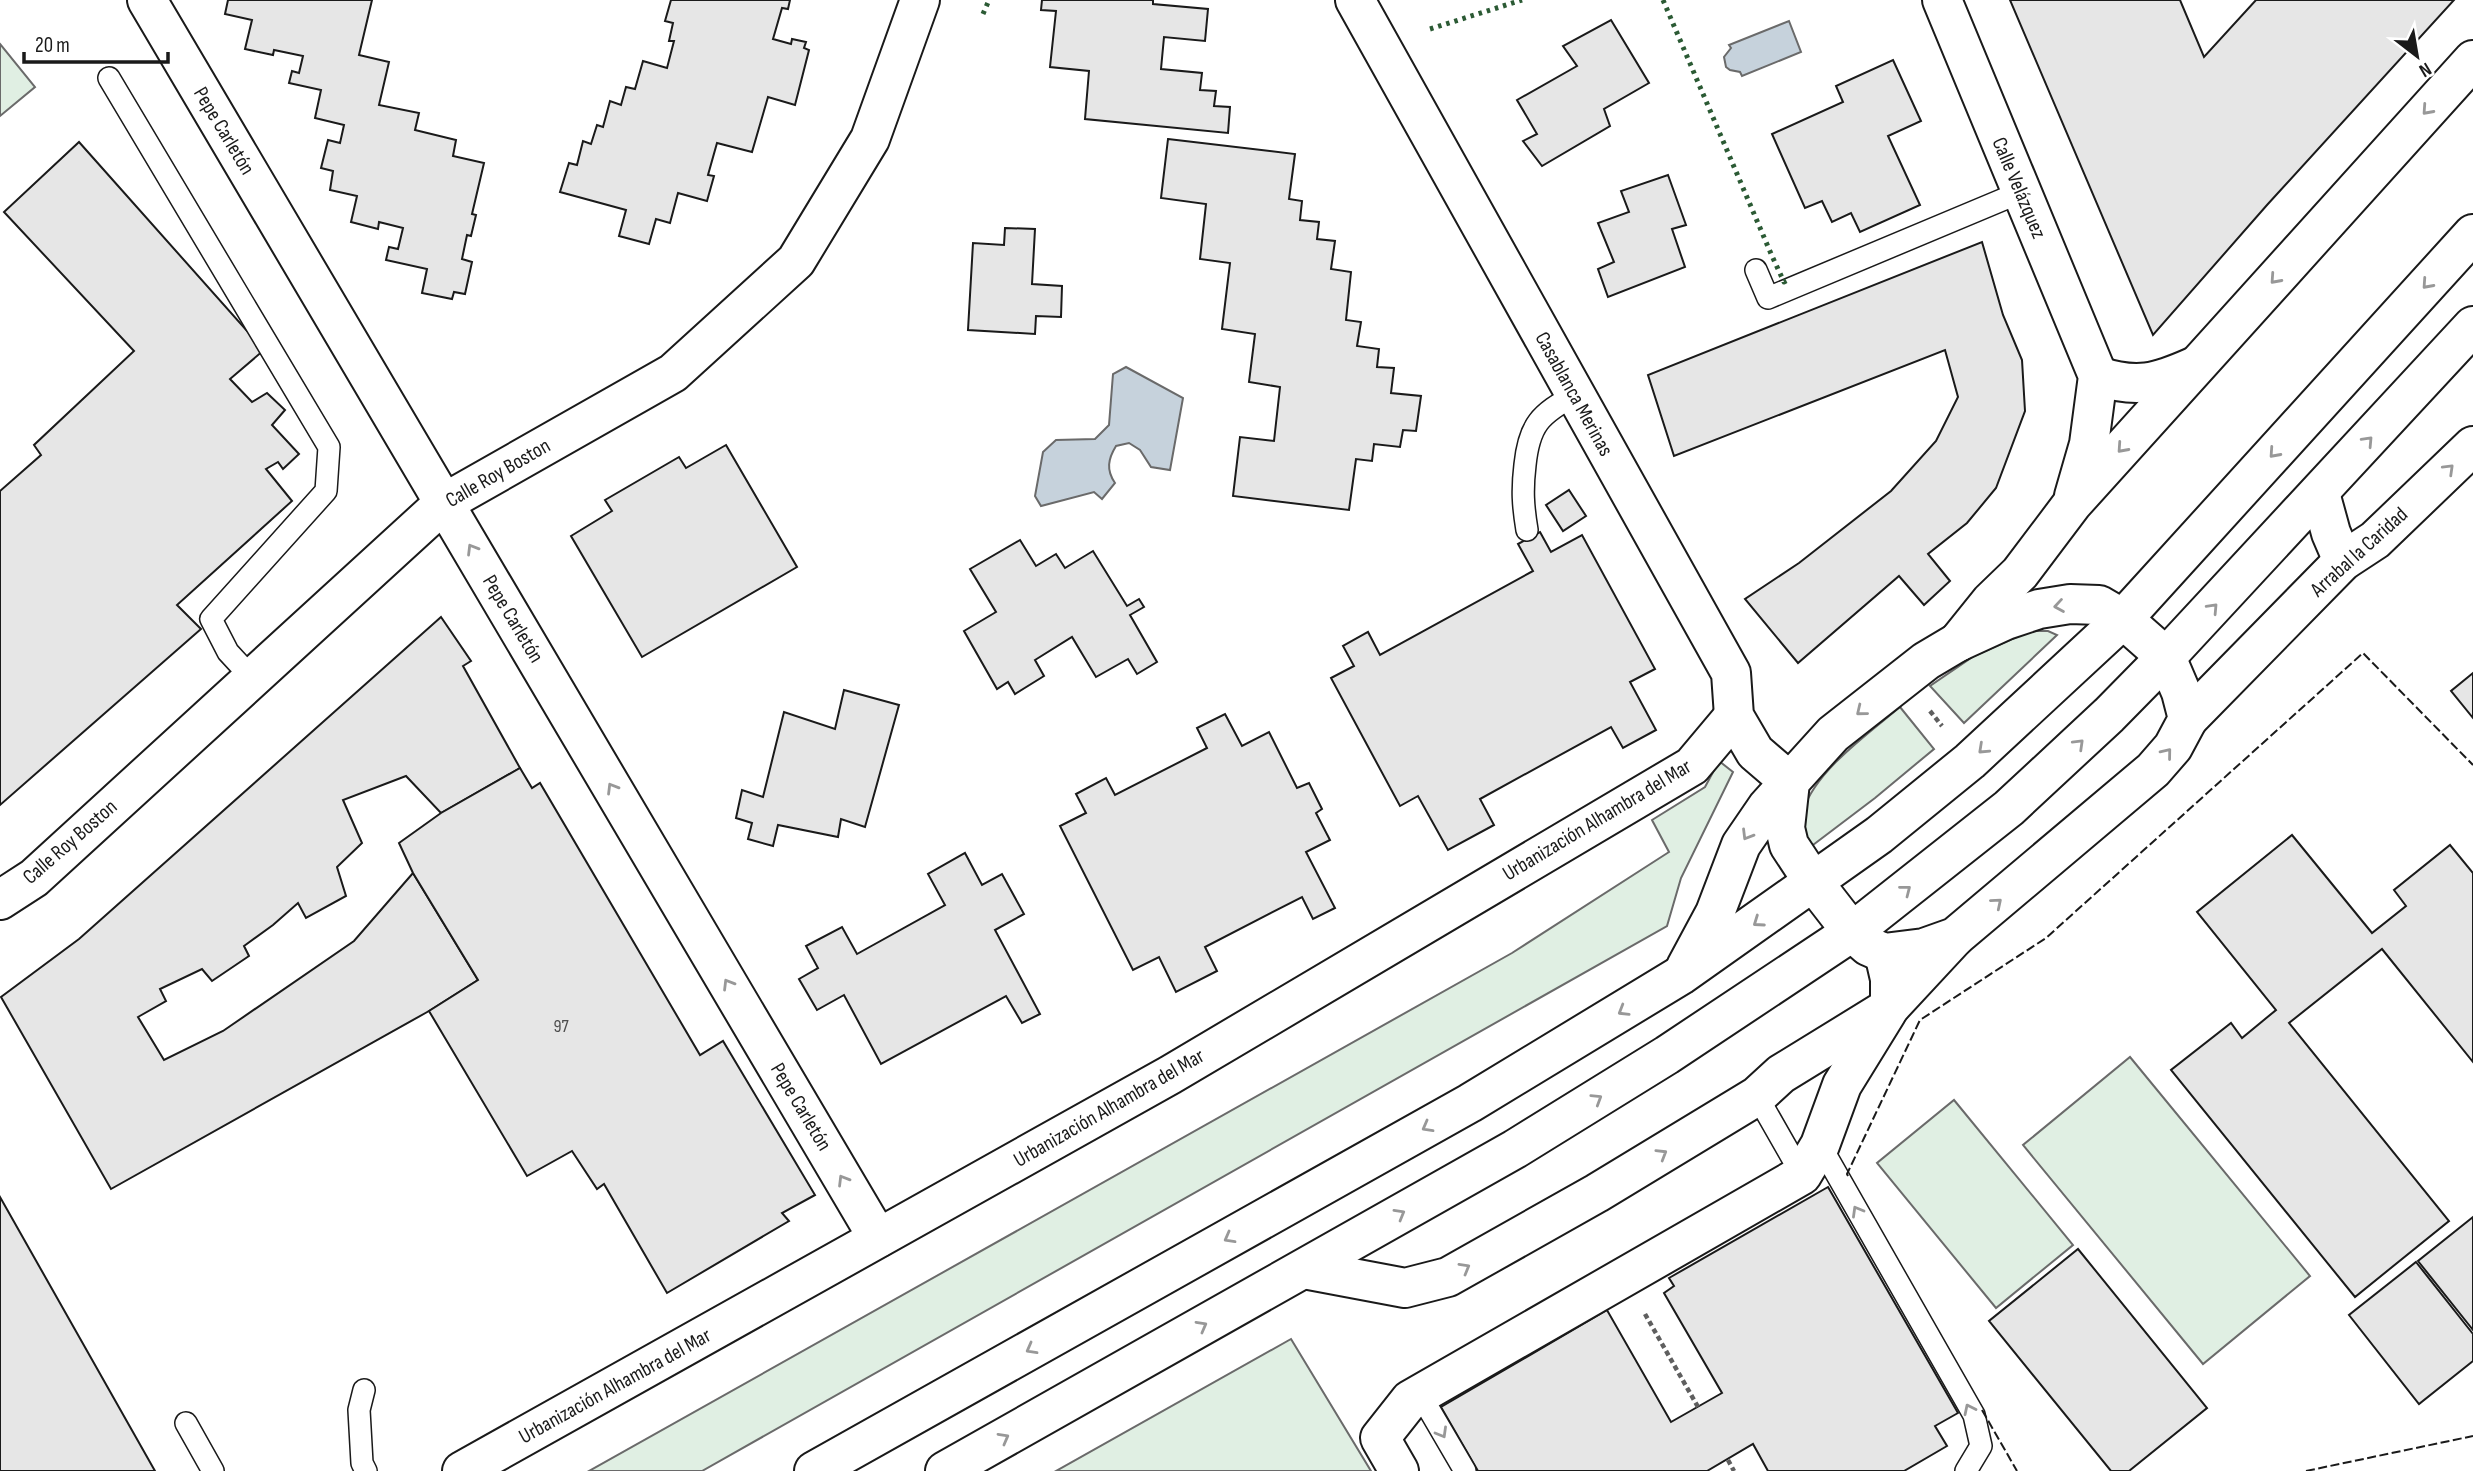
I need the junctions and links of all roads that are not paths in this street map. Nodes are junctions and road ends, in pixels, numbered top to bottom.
1 (147, 0) edge
2 (920, 0) edge
3 (1355, 0) edge
4 (1942, 0) edge
5 (2473, 60) edge
6 (109, 78) dead end
7 (2021, 192) junction
8 (2473, 234) edge
9 (1756, 270) dead end
10 (2469, 338) edge
11 (2197, 365) junction
12 (2098, 376) junction
13 (1575, 394) junction
14 (2473, 446) edge
15 (2320, 493) junction
16 (444, 503) junction
17 (2072, 504) junction
18 (1527, 530) dead end
19 (2343, 561) junction
20 (2123, 620) junction
21 (1958, 642) junction
22 (2166, 657) junction
23 (252, 678) junction
24 (1734, 716) junction
25 (2188, 719) junction
26 (1790, 782) junction
27 (1814, 883) junction
28 (0, 900) edge
29 (1852, 932) junction
30 (1955, 937) junction
31 (1884, 953) junction
32 (1681, 975) junction
33 (1890, 1007) junction
34 (1757, 1096) junction
35 (1811, 1160) junction
36 (878, 1238) junction
37 (1304, 1269) junction
38 (364, 1390) dead end
39 (1420, 1394) junction
40 (186, 1423) dead end
41 (213, 1471) edge
42 (366, 1471) edge
43 (462, 1471) edge
44 (814, 1471) edge
45 (945, 1471) edge
46 (1399, 1471) edge
47 (1465, 1471) edge
48 (1966, 1471) edge

1 - 16 street, Pepe Carletón
2 - 16 street, Calle Roy Boston
3 - 13 street, Casablanca Merinas
4 - 7 street, Calle Velázquez
5 -> 11 street
6 - 23 lane
7 - 9 lane
7 - 12 street, Calle Velázquez
8 -> 20 street
15 -> 10 street
11 - 12 street
11 -> 17 street
12 - 17 street
13 - 18 lane
13 - 24 street, Casablanca Merinas
19 -> 14 street, Arrabal la Caridad
15 - 19 street
22 -> 15 street
16 - 23 street, Calle Roy Boston
36 -> 16 street, Pepe Carletón
17 - 21 street
19 - 25 street, Arrabal la Caridad
20 -> 21 street
20 - 22 street
20 -> 27 street
21 -> 26 street
22 - 25 street
29 -> 22 street
23 - 28 street, Calle Roy Boston
24 - 26 street, Casablanca Merinas
24 - 36 street, Urbanización Alhambra del Mar
30 -> 25 street, Arrabal la Caridad
26 - 27 street
26 -> 32 street
27 - 29 street
27 -> 32 street
29 - 31 street
37 -> 29 street
30 - 31 street
30 - 33 street
31 - 33 street
32 -> 44 street
33 - 34 street
33 - 35 street
34 - 35 lane
37 -> 34 street
35 - 39 street
48 -> 35 lane
36 - 43 street, Urbanización Alhambra del Mar
45 -> 37 street
38 - 42 lane
39 - 46 street
39 -> 47 lane
40 - 41 lane

